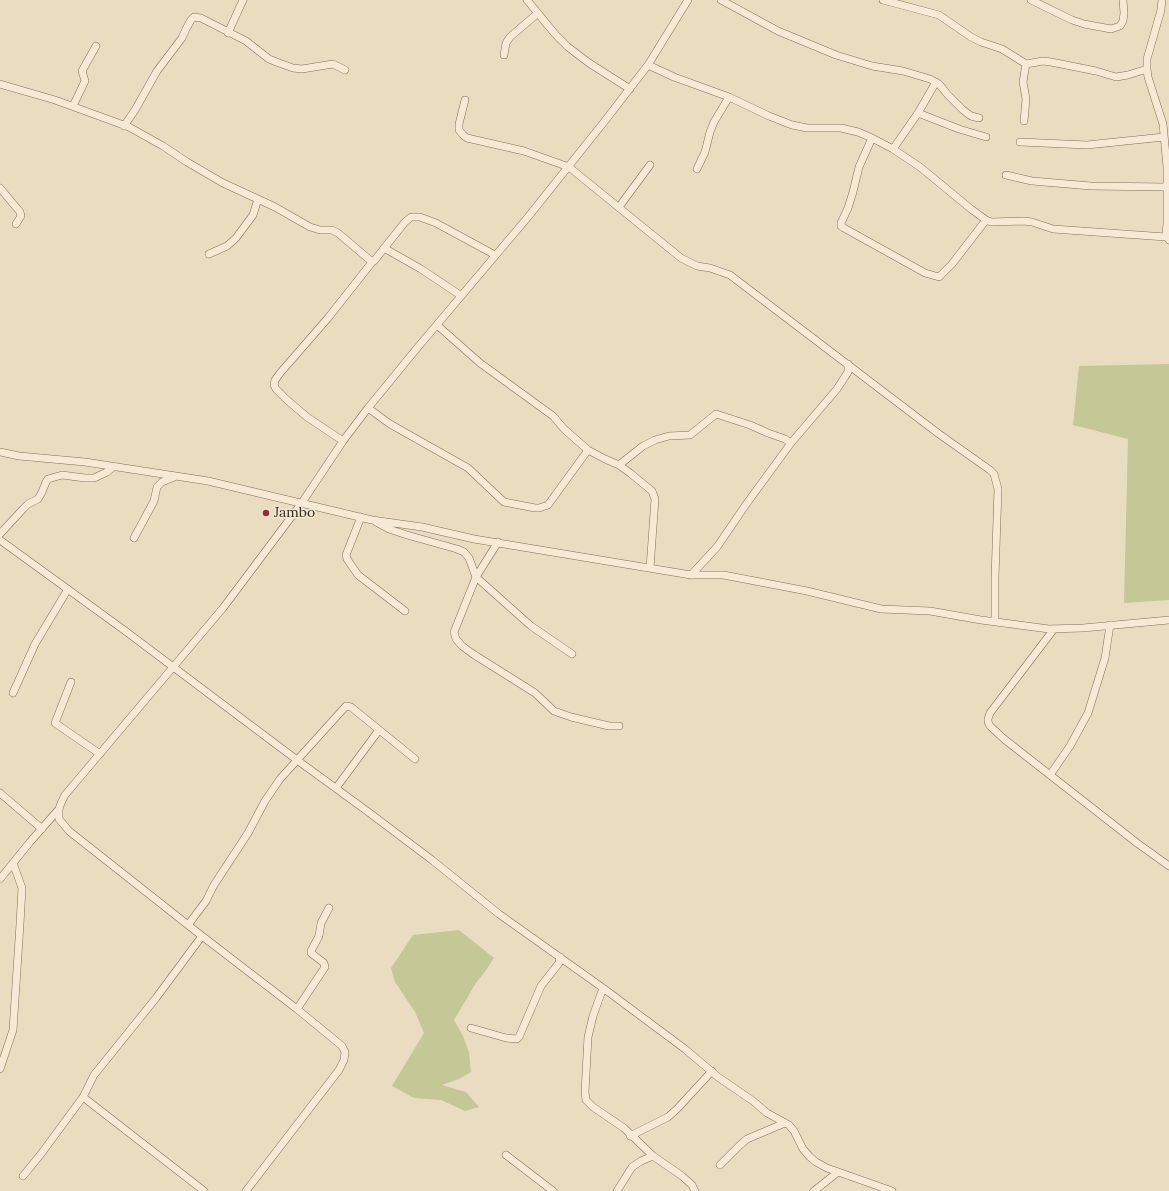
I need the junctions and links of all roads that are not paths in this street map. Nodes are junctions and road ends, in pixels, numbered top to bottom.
1 (243, 0) edge
2 (527, 0) edge
3 (688, 0) edge
4 (721, 0) edge
5 (883, 0) edge
6 (1031, 0) edge
7 (1123, 0) edge
8 (1162, 0) edge
9 (538, 13) junction
10 (228, 33) junction
11 (96, 46) dead end
12 (504, 55) dead end
13 (1026, 64) junction
14 (648, 65) junction
15 (1147, 69) junction
16 (345, 70) dead end
17 (936, 82) junction
18 (0, 84) edge
19 (630, 89) junction
20 (729, 97) junction
21 (465, 100) dead end
22 (73, 106) junction
23 (918, 113) junction
24 (979, 118) dead end
25 (1024, 121) dead end
26 (124, 126) junction
27 (986, 137) dead end
28 (1164, 137) junction
29 (872, 138) junction
30 (1020, 142) dead end
31 (893, 150) junction
32 (650, 165) dead end
33 (568, 167) junction
34 (697, 169) dead end
35 (1006, 175) dead end
36 (1166, 187) junction
37 (0, 188) edge
38 (258, 199) junction
39 (619, 207) junction
40 (1168, 207) edge
41 (986, 220) junction
42 (16, 224) dead end
43 (1168, 238) edge
44 (384, 248) junction
45 (209, 254) dead end
46 (495, 255) junction
47 (372, 262) junction
48 (460, 295) junction
49 (437, 325) junction
50 (848, 364) junction
51 (368, 408) junction
52 (342, 440) junction
53 (792, 443) junction
54 (588, 450) junction
55 (0, 452) edge
56 (619, 465) junction
57 (113, 467) junction
58 (176, 476) junction
59 (301, 504) junction
60 (361, 517) junction
61 (372, 520) junction
62 (0, 534) edge
63 (134, 538) dead end
64 (0, 540) edge
65 (498, 542) junction
66 (650, 568) junction
67 (691, 575) junction
68 (476, 577) junction
69 (68, 589) junction
70 (405, 611) dead end
71 (1169, 620) edge
72 (995, 621) junction
73 (1110, 625) junction
74 (1054, 629) junction
75 (572, 654) dead end
76 (174, 667) junction
77 (71, 682) dead end
78 (13, 693) dead end
79 (618, 726) dead end
80 (379, 730) junction
81 (100, 754) junction
82 (415, 759) dead end
83 (297, 760) junction
84 (1050, 775) junction
85 (336, 788) junction
86 (0, 793) edge
87 (59, 809) junction
88 (42, 829) junction
89 (13, 863) junction
90 (1169, 866) edge
91 (0, 879) edge
92 (329, 908) dead end
93 (188, 925) junction
94 (202, 936) junction
95 (560, 957) junction
96 (603, 988) junction
97 (297, 1009) junction
98 (471, 1028) dead end
99 (0, 1069) edge
100 (712, 1072) junction
101 (83, 1097) junction
102 (785, 1123) junction
103 (630, 1136) junction
104 (506, 1155) dead end
105 (653, 1156) junction
106 (720, 1165) dead end
107 (838, 1172) junction
108 (23, 1176) dead end
109 (204, 1191) edge
110 (246, 1191) edge
111 (553, 1191) edge
112 (617, 1191) edge
113 (694, 1191) edge
114 (814, 1191) edge
115 (892, 1191) edge

1 - 10 street
2 - 9 street
3 - 14 street
4 - 17 street
5 - 13 street
6 - 7 street
8 - 15 street
9 - 12 street
9 - 19 street
10 - 16 street
10 - 26 street
11 - 22 street
13 - 15 street
13 - 25 street
14 - 19 street
14 - 20 street
15 - 28 street
17 - 23 street
17 - 24 street
18 - 22 street
19 - 33 street
20 - 29 street
20 - 34 street
21 - 33 street
22 - 26 street
23 - 27 street
23 - 31 street
26 - 38 street
28 - 30 street
28 - 36 street
29 - 31 street
29 - 41 street
31 - 41 street
32 - 39 street
33 - 39 street
33 - 46 street
35 - 36 street
36 - 40 street
37 - 42 street
38 - 45 street
38 - 47 street
39 - 50 street
40 - 43 street
41 - 43 street
44 - 46 street
44 - 47 street
44 - 48 street
46 - 48 street
47 - 52 street
48 - 49 street
49 - 51 street
49 - 54 street
50 - 53 street
50 - 72 street
51 - 52 street
51 - 54 street
52 - 59 street
53 - 56 street
53 - 67 street
54 - 56 street
55 - 57 street
56 - 66 street
57 - 58 street
57 - 62 street
58 - 59 street
58 - 63 street
59 - 60 street
59 - 76 street
60 - 61 street
60 - 70 street
61 - 65 street
61 - 68 street
64 - 69 street
65 - 66 street
65 - 68 street
66 - 67 street
67 - 72 street
68 - 75 street
68 - 79 street
69 - 76 street
69 - 78 street
71 - 73 street
72 - 74 street
73 - 74 street
73 - 84 street
74 - 84 street
76 - 81 street
76 - 83 street
77 - 81 street
80 - 82 street
80 - 83 street
80 - 85 street
81 - 87 street
83 - 85 street
83 - 93 street
84 - 90 street
85 - 95 street
86 - 88 street
87 - 88 street
87 - 93 street
88 - 89 street
89 - 91 street
89 - 99 street
92 - 97 street
93 - 94 street
94 - 97 street
94 - 101 street
95 - 96 street
95 - 98 street
96 - 100 street
96 - 103 street
97 - 110 street
100 - 102 street
100 - 103 street
101 - 108 street
101 - 109 street
102 - 106 street
102 - 107 street
103 - 105 street
104 - 111 street
105 - 112 street
105 - 113 street
107 - 114 street
107 - 115 street

